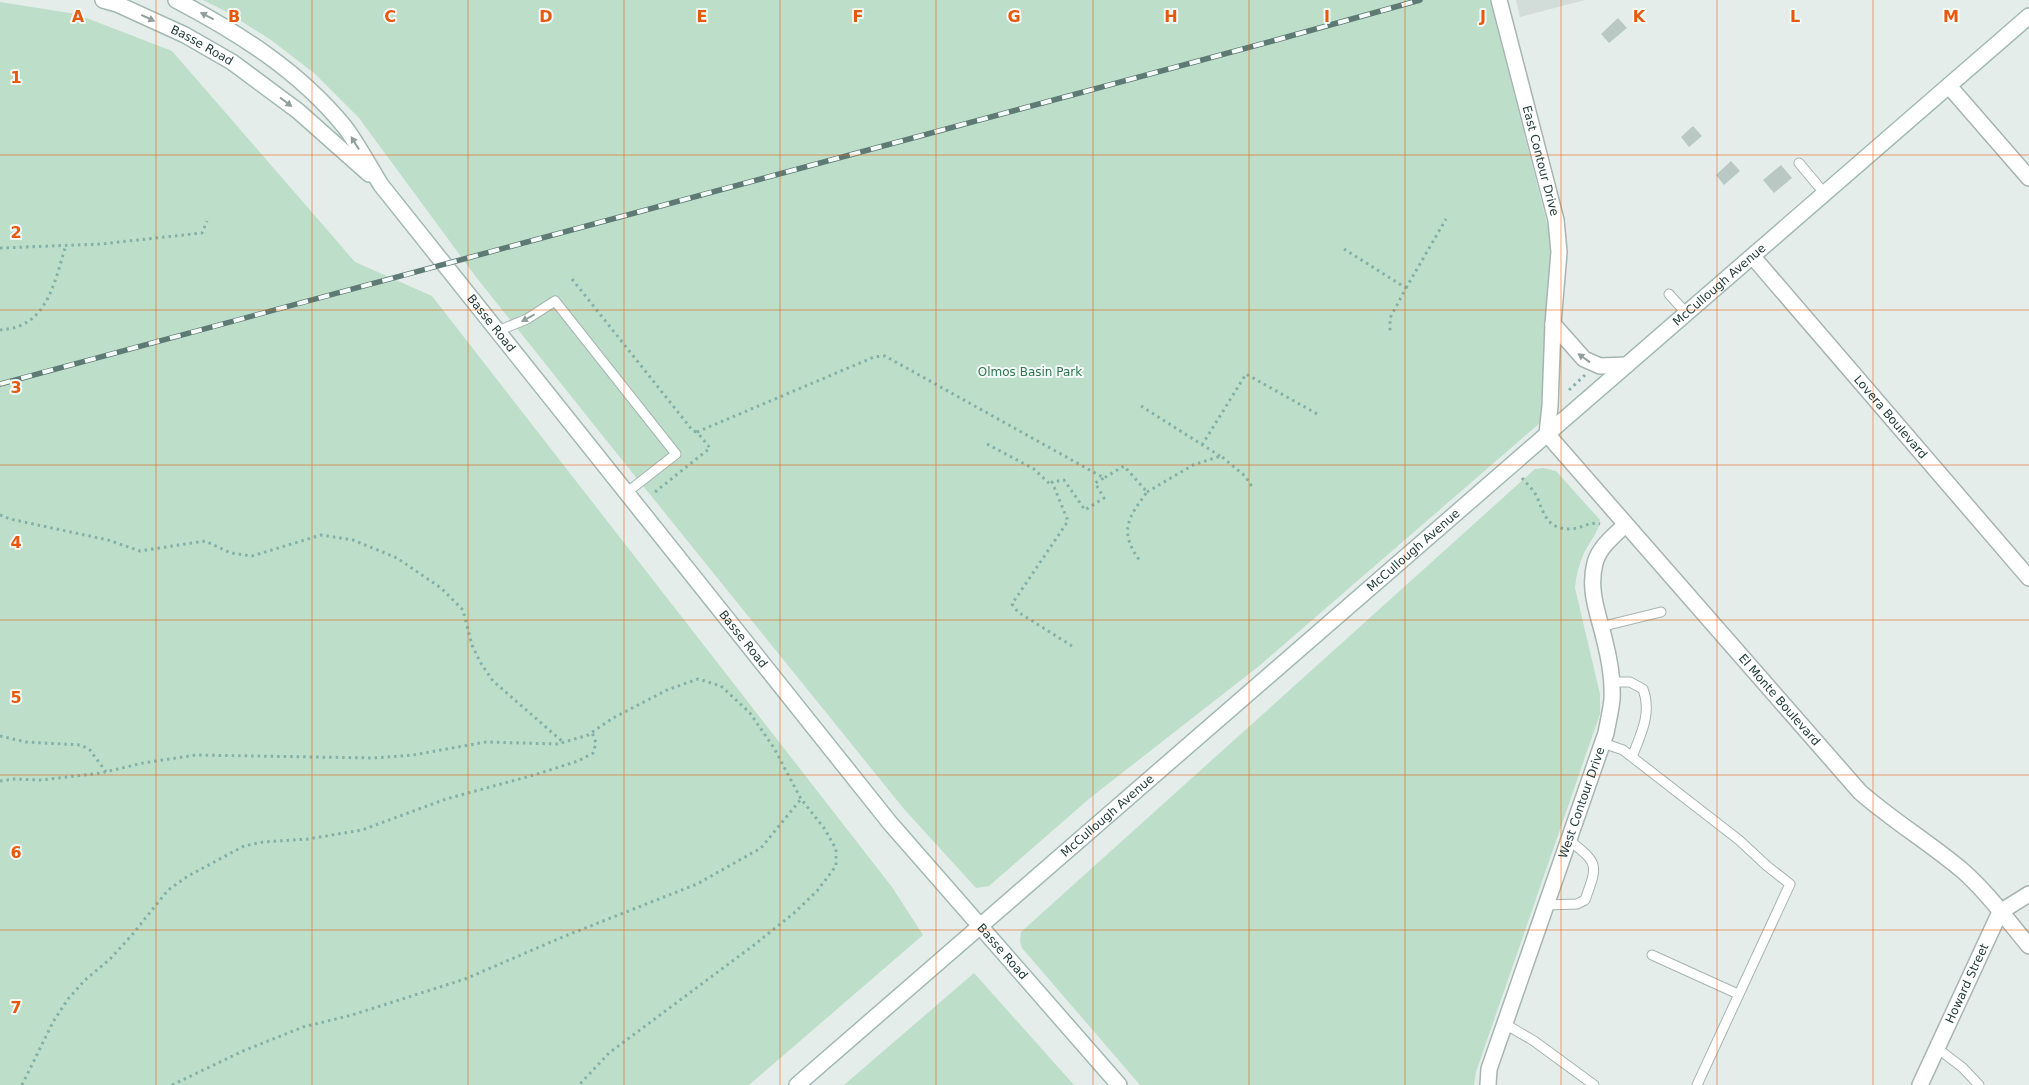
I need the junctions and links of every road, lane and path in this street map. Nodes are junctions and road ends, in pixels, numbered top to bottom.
1 (103, 0) edge
2 (176, 0) edge
3 (1499, 0) edge
4 (2029, 16) edge
5 (1949, 86) junction
6 (1799, 163) dead end
7 (2029, 178) edge
8 (381, 185) junction
9 (1825, 194) junction
10 (1446, 219) dead end
11 (207, 221) dead end
12 (66, 245) junction
13 (0, 248) edge
14 (1344, 249) dead end
15 (1752, 257) junction
16 (572, 279) dead end
17 (1406, 288) junction
18 (1669, 294) dead end
19 (1687, 314) junction
20 (1553, 324) junction
21 (0, 330) edge
22 (499, 333) junction
23 (1390, 333) dead end
24 (1627, 366) junction
25 (1587, 370) dead end
26 (1569, 390) dead end
27 (1141, 406) dead end
28 (1319, 415) dead end
29 (697, 432) junction
30 (1547, 434) junction
31 (987, 444) dead end
32 (1202, 445) junction
33 (1221, 456) junction
34 (1104, 478) junction
35 (1522, 478) dead end
36 (1054, 488) junction
37 (1253, 488) dead end
38 (655, 492) dead end
39 (1147, 492) junction
40 (626, 493) junction
41 (0, 515) edge
42 (1600, 524) dead end
43 (1625, 525) junction
44 (1140, 561) dead end
45 (2029, 578) edge
46 (1661, 612) dead end
47 (1600, 626) junction
48 (1072, 646) dead end
49 (1611, 682) junction
50 (592, 732) junction
51 (0, 736) edge
52 (563, 743) junction
53 (1603, 743) junction
54 (1632, 757) junction
55 (106, 772) junction
56 (0, 782) edge
57 (801, 799) junction
58 (1569, 840) junction
59 (2029, 894) edge
60 (1546, 905) junction
61 (2000, 912) junction
62 (980, 925) junction
63 (2029, 946) edge
64 (1652, 955) dead end
65 (1738, 994) junction
66 (1505, 1024) junction
67 (1936, 1048) junction
68 (22, 1085) edge
69 (172, 1085) edge
70 (579, 1085) edge
71 (797, 1085) edge
72 (1118, 1085) edge
73 (1488, 1085) edge
74 (1594, 1085) edge
75 (1697, 1085) edge
76 (1920, 1085) edge
77 (1979, 1085) edge

1 -> 8 main road, Basse Road
8 -> 2 main road, Basse Road
3 - 20 main road, East Contour Drive
4 - 5 main road, McCullough Avenue
5 - 7 main road
5 - 9 main road, McCullough Avenue
6 - 9 lane
8 - 22 main road, Basse Road
9 - 15 main road, McCullough Avenue
10 - 17 path
11 - 12 path
12 - 13 path
12 - 21 path
14 - 17 path
15 - 19 main road, McCullough Avenue
15 - 45 main road, Lovera Boulevard
16 - 29 path
17 - 23 path
18 - 19 lane
19 - 24 main road, McCullough Avenue
24 -> 20 main road
20 - 30 main road, East Contour Drive
22 - 40 main road, Basse Road
40 -> 22 lane
24 - 30 main road, McCullough Avenue
25 - 26 path
27 - 32 path
28 - 32 path
29 - 34 path
29 - 38 path
30 - 43 main road, El Monte Boulevard
30 - 62 main road, McCullough Avenue
31 - 36 path
32 - 33 path
33 - 37 path
33 - 39 path
34 - 36 path
34 - 39 path
35 - 42 path
36 - 48 path
39 - 44 path
40 - 62 main road, Basse Road
41 - 52 path
43 - 47 main road, West Contour Drive
43 - 61 main road, El Monte Boulevard
46 - 47 lane
47 - 49 main road, West Contour Drive
49 - 53 main road, West Contour Drive
49 - 54 lane
50 - 52 path
50 - 57 path
50 - 68 path
51 - 55 path
52 - 55 path
53 - 54 lane
53 - 58 main road, West Contour Drive
54 - 65 lane
55 - 56 path
57 - 69 path
57 - 70 path
58 - 60 main road, West Contour Drive
58 - 60 lane
59 - 61 main road
60 - 66 main road, West Contour Drive
61 - 63 main road, El Monte Boulevard
61 - 67 main road, Howard Street
62 - 71 main road, McCullough Avenue
62 - 72 main road, Basse Road
64 - 65 lane
65 - 75 lane
66 - 73 main road, West Contour Drive
66 - 74 lane
67 - 76 main road, Howard Street
67 - 77 lane

